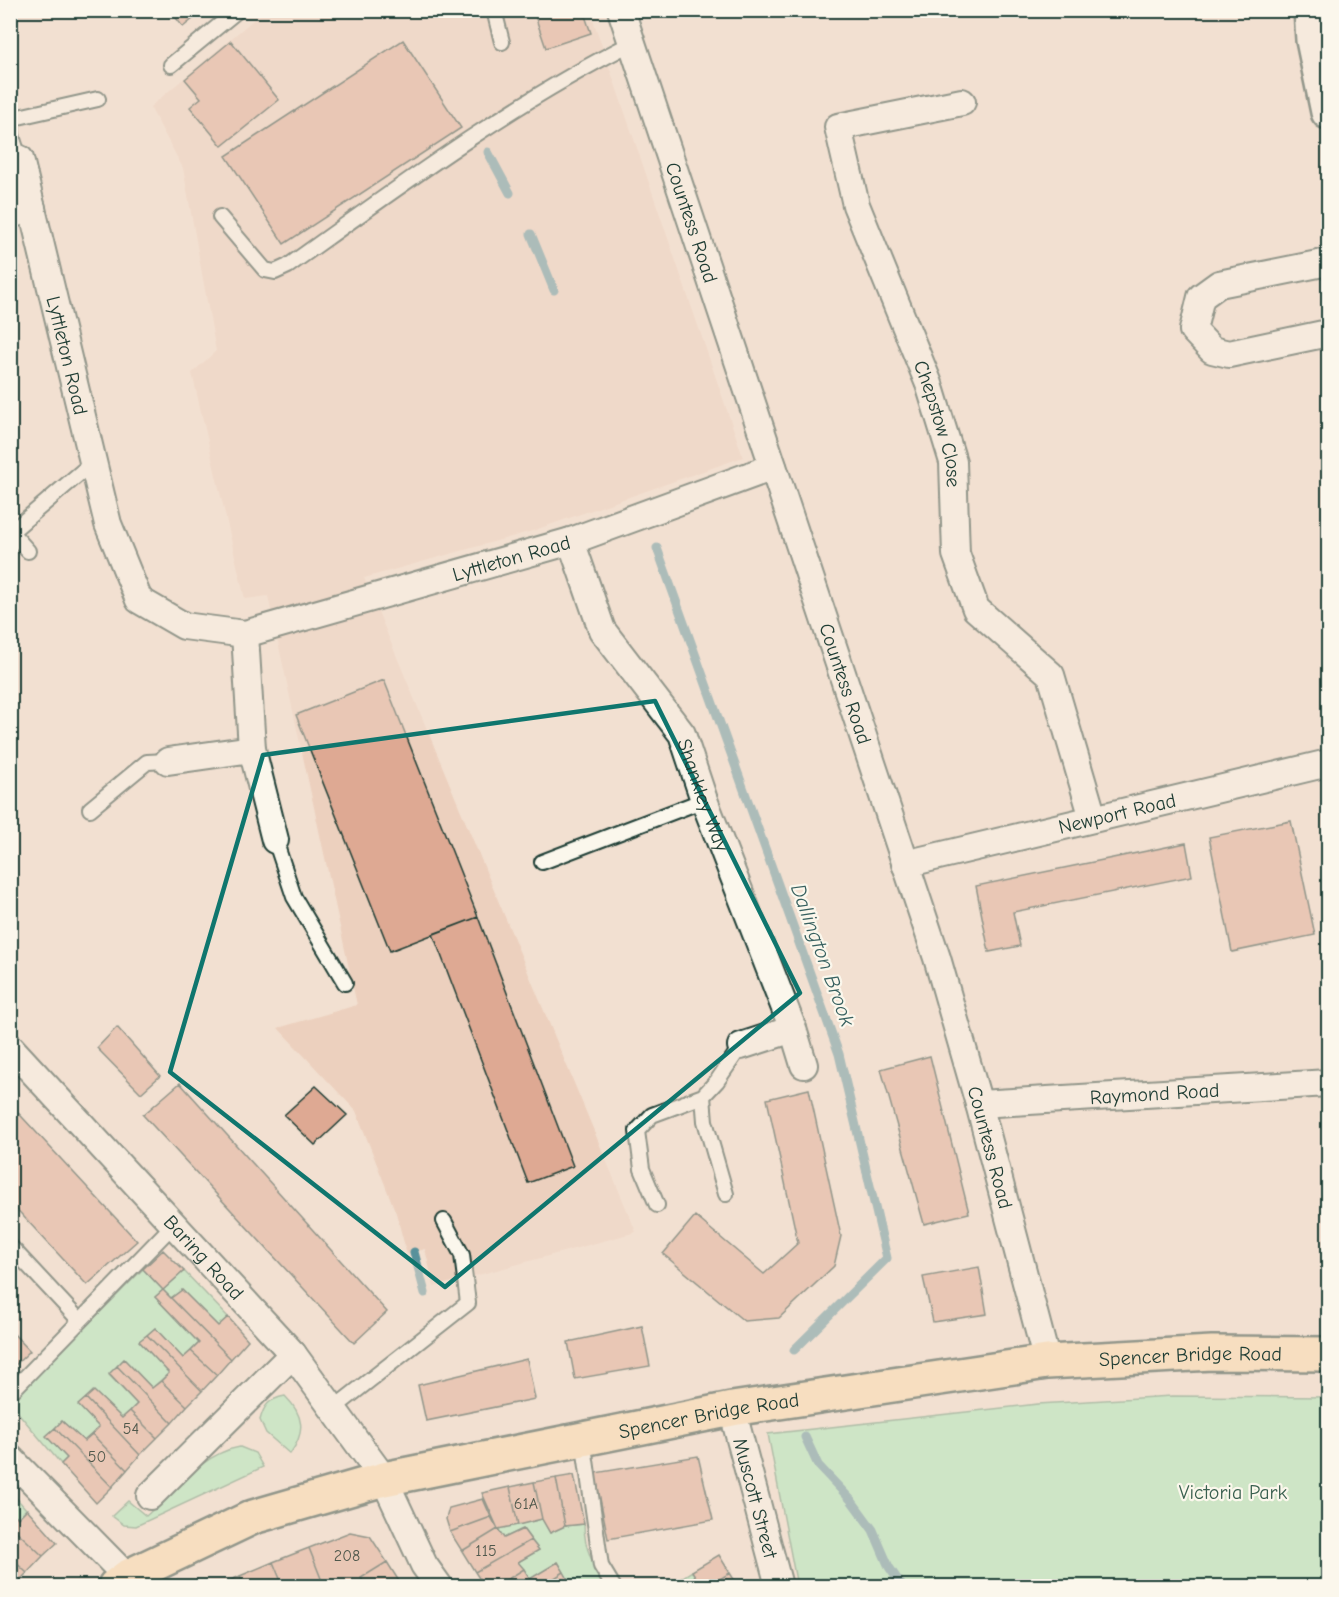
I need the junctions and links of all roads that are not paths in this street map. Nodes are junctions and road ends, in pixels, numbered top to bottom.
1 (238, 10) edge
2 (494, 10) edge
3 (621, 10) edge
4 (1311, 10) edge
5 (502, 42) dead end
6 (632, 43) junction
7 (171, 65) dead end
8 (98, 99) dead end
9 (962, 102) dead end
10 (1329, 112) edge
11 (15, 159) edge
12 (21, 212) edge
13 (219, 217) dead end
14 (1329, 262) edge
15 (1329, 333) edge
16 (93, 462) junction
17 (773, 467) junction
18 (11, 532) edge
19 (571, 541) junction
20 (28, 551) dead end
21 (245, 634) junction
22 (252, 749) junction
23 (168, 761) joint
24 (1329, 763) edge
25 (704, 800) junction
26 (90, 809) dead end
27 (1093, 818) junction
28 (275, 840) joint
29 (542, 862) dead end
30 (905, 864) junction
31 (345, 983) dead end
32 (793, 1029) junction
33 (741, 1046) joint
34 (10, 1047) edge
35 (804, 1065) dead end
36 (1329, 1083) edge
37 (703, 1096) junction
38 (979, 1104) junction
39 (726, 1194) dead end
40 (657, 1204) dead end
41 (444, 1221) dead end
42 (175, 1223) junction
43 (10, 1246) edge
44 (80, 1321) junction
45 (293, 1354) junction
46 (1329, 1354) edge
47 (1047, 1362) junction
48 (10, 1393) edge
49 (333, 1409) junction
50 (732, 1409) junction
51 (582, 1439) junction
52 (10, 1458) edge
53 (384, 1479) junction
54 (150, 1496) dead end
55 (121, 1582) edge
56 (439, 1587) edge
57 (613, 1587) edge
58 (779, 1587) edge

1 - 7 lane
2 - 5 lane
3 - 6 street, Countess Road
4 - 10 street
6 - 13 lane
6 - 17 street, Countess Road
8 - 11 lane
9 - 27 street, Chepstow Close
11 - 12 street, Lyttleton Road
12 - 16 street, Lyttleton Road
14 - 15 street
16 - 18 lane
16 - 21 street, Lyttleton Road
17 - 19 street, Lyttleton Road
17 - 30 street, Countess Road
18 - 20 lane
19 - 21 street, Lyttleton Road
19 - 25 street, Shankley Way
21 - 22 street
22 - 23 street
22 - 28 street
23 - 26 lane
24 - 27 street, Newport Road
25 - 29 lane
25 - 32 street, Shankley Way
27 - 30 street, Newport Road
28 - 31 lane
30 - 38 street, Countess Road
32 - 33 street
32 - 35 street, Shankley Way
33 - 37 lane
34 - 42 street, Baring Road
36 - 38 street, Raymond Road
37 - 39 lane
37 - 40 lane
38 - 47 street, Countess Road
41 - 49 lane
42 - 44 lane
42 - 45 street, Baring Road
43 - 44 lane
44 - 48 lane
45 - 49 street, Baring Road
45 - 54 street
46 - 47 main road, Spencer Bridge Road
47 - 50 main road, Spencer Bridge Road
49 - 53 street, Baring Road
50 - 51 main road, Spencer Bridge Road
50 - 58 street, Muscott Street
51 - 53 main road, Spencer Bridge Road
51 - 57 lane
52 - 55 street
53 - 55 main road, Spencer Bridge Road
53 - 56 street, Baring Road

